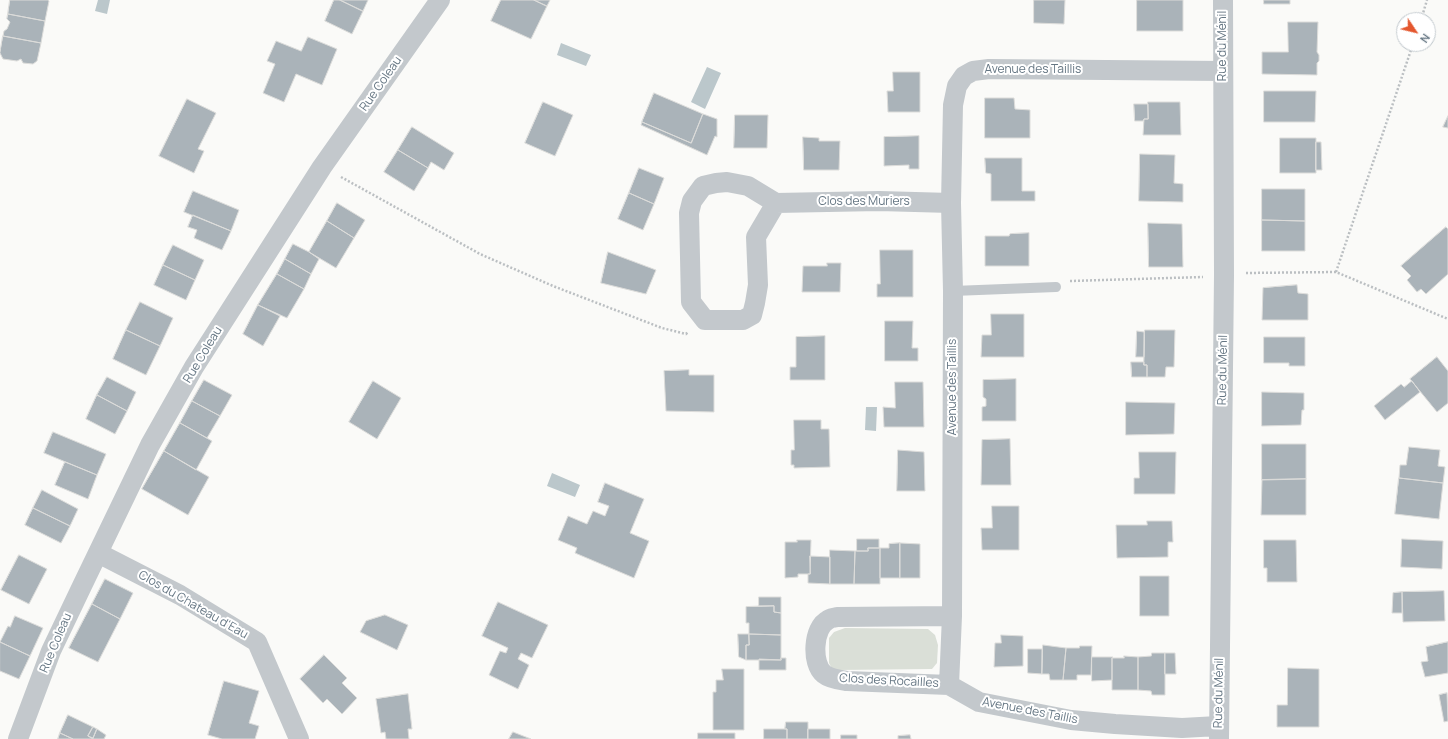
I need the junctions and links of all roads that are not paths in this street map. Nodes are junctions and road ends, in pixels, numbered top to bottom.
1 (440, 0) edge
2 (1223, 0) edge
3 (1223, 71) junction
4 (776, 203) junction
5 (952, 203) junction
6 (1056, 287) road end
7 (953, 291) junction
8 (98, 553) junction
9 (952, 616) junction
10 (949, 685) junction
11 (1218, 733) edge
12 (18, 739) edge
13 (299, 739) edge

1 - 8 street, Rue Coleau
2 - 3 street, Rue du Ménil
3 - 5 street, Avenue des Taillis
3 - 11 street, Rue du Ménil
4 - 4 street
4 - 5 street, Clos des Muriers
5 - 7 street, Avenue des Taillis
6 - 7 lane
7 - 9 street, Avenue des Taillis
8 - 12 street, Rue Coleau
8 - 13 street, Clos du Chateau d'Eau
9 - 10 street, Avenue des Taillis
9 - 10 street, Clos des Rocailles
10 - 11 street, Avenue des Taillis

